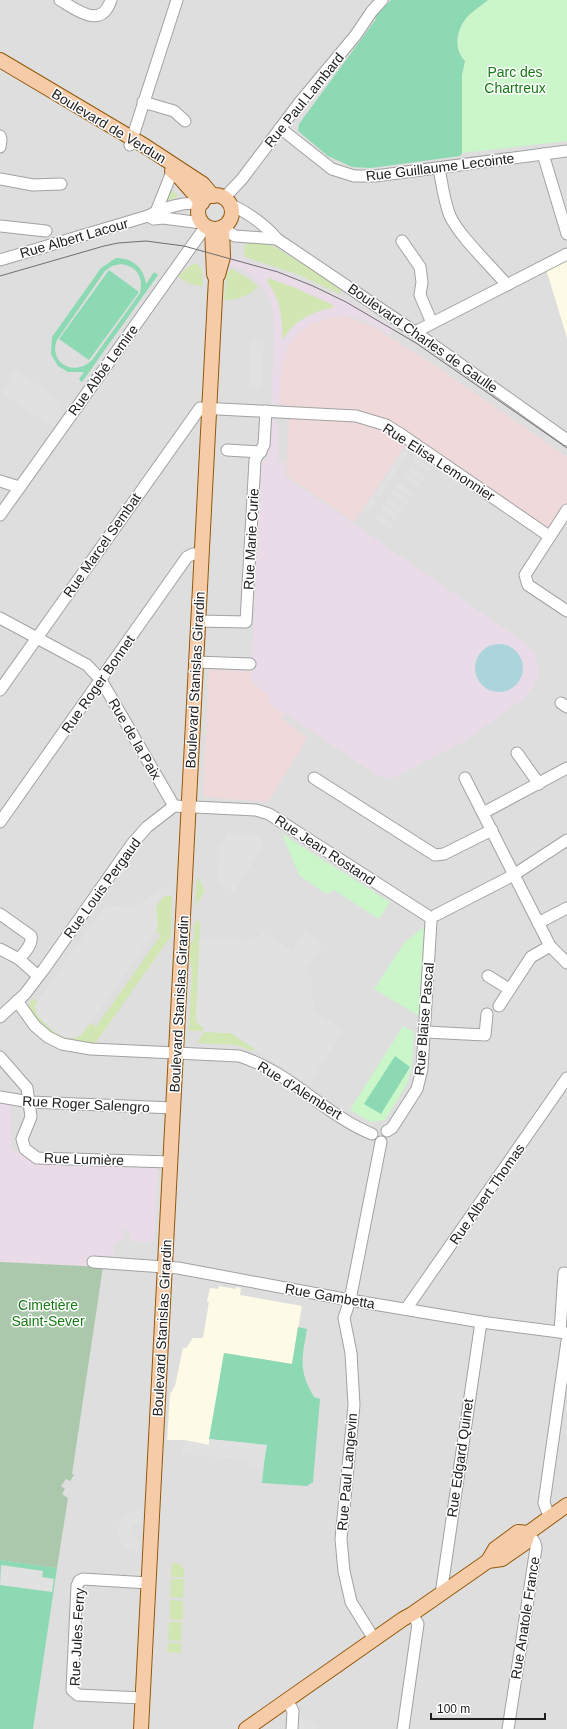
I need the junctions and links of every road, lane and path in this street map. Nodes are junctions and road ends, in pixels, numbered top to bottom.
1 (60, 0) edge
2 (111, 0) edge
3 (177, 0) edge
4 (382, 0) edge
5 (0, 60) edge
6 (0, 69) edge
7 (143, 102) junction
8 (185, 121) dead end
9 (280, 128) junction
10 (0, 136) edge
11 (131, 142) junction
12 (0, 147) edge
13 (567, 151) edge
14 (542, 154) junction
15 (439, 168) junction
16 (172, 172) junction
17 (0, 179) edge
18 (61, 184) dead end
19 (214, 201) junction
20 (152, 214) junction
21 (0, 226) edge
22 (211, 226) junction
23 (46, 231) dead end
24 (567, 234) edge
25 (276, 239) junction
26 (402, 241) dead end
27 (567, 254) edge
28 (0, 260) edge
29 (507, 285) junction
30 (432, 323) junction
31 (416, 332) junction
32 (209, 408) junction
33 (268, 411) junction
34 (567, 440) edge
35 (227, 450) dead end
36 (260, 452) junction
37 (0, 481) edge
38 (19, 487) junction
39 (567, 510) edge
40 (0, 515) edge
41 (549, 536) junction
42 (202, 554) junction
43 (567, 611) edge
44 (0, 618) edge
45 (198, 620) junction
46 (37, 638) junction
47 (196, 662) junction
48 (250, 664) dead end
49 (101, 680) junction
50 (0, 690) edge
51 (517, 753) dead end
52 (567, 768) edge
53 (314, 778) dead end
54 (465, 778) dead end
55 (539, 784) junction
56 (174, 806) junction
57 (189, 807) junction
58 (483, 813) junction
59 (0, 822) edge
60 (492, 830) junction
61 (567, 840) edge
62 (514, 874) junction
63 (567, 908) edge
64 (0, 914) edge
65 (432, 917) junction
66 (538, 923) junction
67 (550, 946) junction
68 (0, 949) edge
69 (19, 959) junction
70 (567, 963) edge
71 (38, 976) junction
72 (488, 976) dead end
73 (509, 989) junction
74 (16, 1001) junction
75 (499, 1006) dead end
76 (487, 1014) dead end
77 (0, 1016) edge
78 (426, 1032) junction
79 (176, 1052) junction
80 (0, 1057) edge
81 (567, 1078) edge
82 (0, 1097) edge
83 (30, 1102) junction
84 (173, 1108) junction
85 (387, 1131) junction
86 (372, 1134) junction
87 (381, 1142) junction
88 (171, 1162) junction
89 (94, 1262) dead end
90 (165, 1267) junction
91 (564, 1273) dead end
92 (350, 1300) junction
93 (406, 1309) junction
94 (480, 1322) junction
95 (565, 1335) edge
96 (567, 1505) edge
97 (550, 1518) junction
98 (528, 1533) junction
99 (148, 1583) junction
100 (441, 1594) junction
101 (412, 1615) junction
102 (374, 1639) junction
103 (344, 1660) junction
104 (142, 1698) junction
105 (286, 1700) junction
106 (141, 1729) edge
107 (246, 1729) edge
108 (292, 1729) edge
109 (402, 1729) edge
110 (508, 1729) edge

1 - 2 street
3 - 7 street
4 - 9 street, Rue Paul Lambard
5 - 11 main road, Boulevard de Verdun
6 - 11 main road, Boulevard de Verdun
7 - 8 street
7 - 11 street
9 - 15 street, Rue Guillaume Lecointe
9 - 19 street, Rue Paul Lambard
10 - 12 street
11 - 16 main road, Boulevard de Verdun
11 - 19 main road, Boulevard de Verdun
13 - 14 street, Rue Guillaume Lecointe
14 - 15 street, Rue Guillaume Lecointe
14 - 24 street
15 - 29 street
16 - 19 main road, Boulevard de Verdun
16 - 20 street
17 - 18 street
19 - 20 street, Rue Albert Lacour
19 - 22 main road, Boulevard Stanislas Girardin
19 - 22 main road
19 - 25 street, Boulevard Charles de Gaulle
20 - 22 street, Rue Albert Lacour
20 - 28 street, Rue Albert Lacour
21 - 23 street, Rue Albert Lacour
22 - 25 street, Boulevard Charles de Gaulle
22 - 32 main road, Boulevard Stanislas Girardin
22 - 38 street, Rue Abbé Lemire
25 - 31 street, Boulevard Charles de Gaulle
26 - 30 street
27 - 29 street
29 - 30 street
30 - 31 street
31 - 34 street, Boulevard Charles de Gaulle
32 - 33 street, Rue Elisa Lemonnier
32 - 42 main road, Boulevard Stanislas Girardin
32 - 46 street, Rue Marcel Sembat
33 - 36 street, Rue Marie Curie
33 - 41 street, Rue Elisa Lemonnier
35 - 36 street
36 - 45 street, Rue Marie Curie
37 - 38 street
38 - 40 street, Rue Abbé Lemire
39 - 41 street
41 - 43 street
42 - 45 main road, Boulevard Stanislas Girardin
42 - 49 street, Rue Roger Bonnet
44 - 46 street, Rue de la Paix
45 - 47 main road, Boulevard Stanislas Girardin
46 - 49 street, Rue de la Paix
46 - 50 street, Rue Marcel Sembat
47 - 48 street
47 - 57 main road, Boulevard Stanislas Girardin
49 - 56 street, Rue de la Paix
49 - 59 street, Rue Roger Bonnet
51 - 55 street
52 - 55 street
53 - 60 street
54 - 58 street
55 - 58 street
56 - 57 street
56 - 71 street, Rue Louis Pergaud
57 - 65 street, Rue Jean Rostand
57 - 79 main road, Boulevard Stanislas Girardin
58 - 60 street
60 - 62 street
61 - 62 street
62 - 65 street
62 - 66 street
63 - 66 street
64 - 69 street
65 - 78 street, Rue Blaise Pascal
66 - 67 street
67 - 70 street
67 - 73 street
68 - 69 street
69 - 71 street
71 - 74 street, Rue Louis Pergaud
72 - 73 street
73 - 75 street
74 - 77 street, Rue Louis Pergaud
74 - 79 street, Rue d'Alembert
76 - 78 street
78 - 85 street, Rue Blaise Pascal
79 - 84 main road, Boulevard Stanislas Girardin
79 - 86 street, Rue d'Alembert
80 - 83 street
81 - 93 street, Rue Albert Thomas
82 - 83 street, Rue Roger Salengro
83 - 84 street, Rue Roger Salengro
83 - 88 street, Rue Lumière
84 - 88 main road, Boulevard Stanislas Girardin
85 - 86 street
85 - 87 street
86 - 87 street
87 - 92 street
88 - 90 main road, Boulevard Stanislas Girardin
89 - 90 street, Rue Gambetta
90 - 92 street, Rue Gambetta
90 - 99 main road, Boulevard Stanislas Girardin
91 - 95 street
92 - 93 street, Rue Gambetta
92 - 102 street, Rue Paul Langevin
93 - 94 street, Rue Gambetta
94 - 95 street, Rue Gambetta
94 - 100 street, Rue Edgard Quinet
95 - 97 street
96 - 97 main road
97 - 98 main road
98 - 100 main road
98 - 110 street, Rue Anatole France
99 - 104 main road, Boulevard Stanislas Girardin
99 - 104 street, Rue Jules Ferry
100 - 101 main road
101 - 102 main road
101 - 103 main road
101 - 109 street
102 - 103 main road
103 - 105 main road
104 - 106 main road, Boulevard Stanislas Girardin
105 - 107 main road
105 - 108 street

